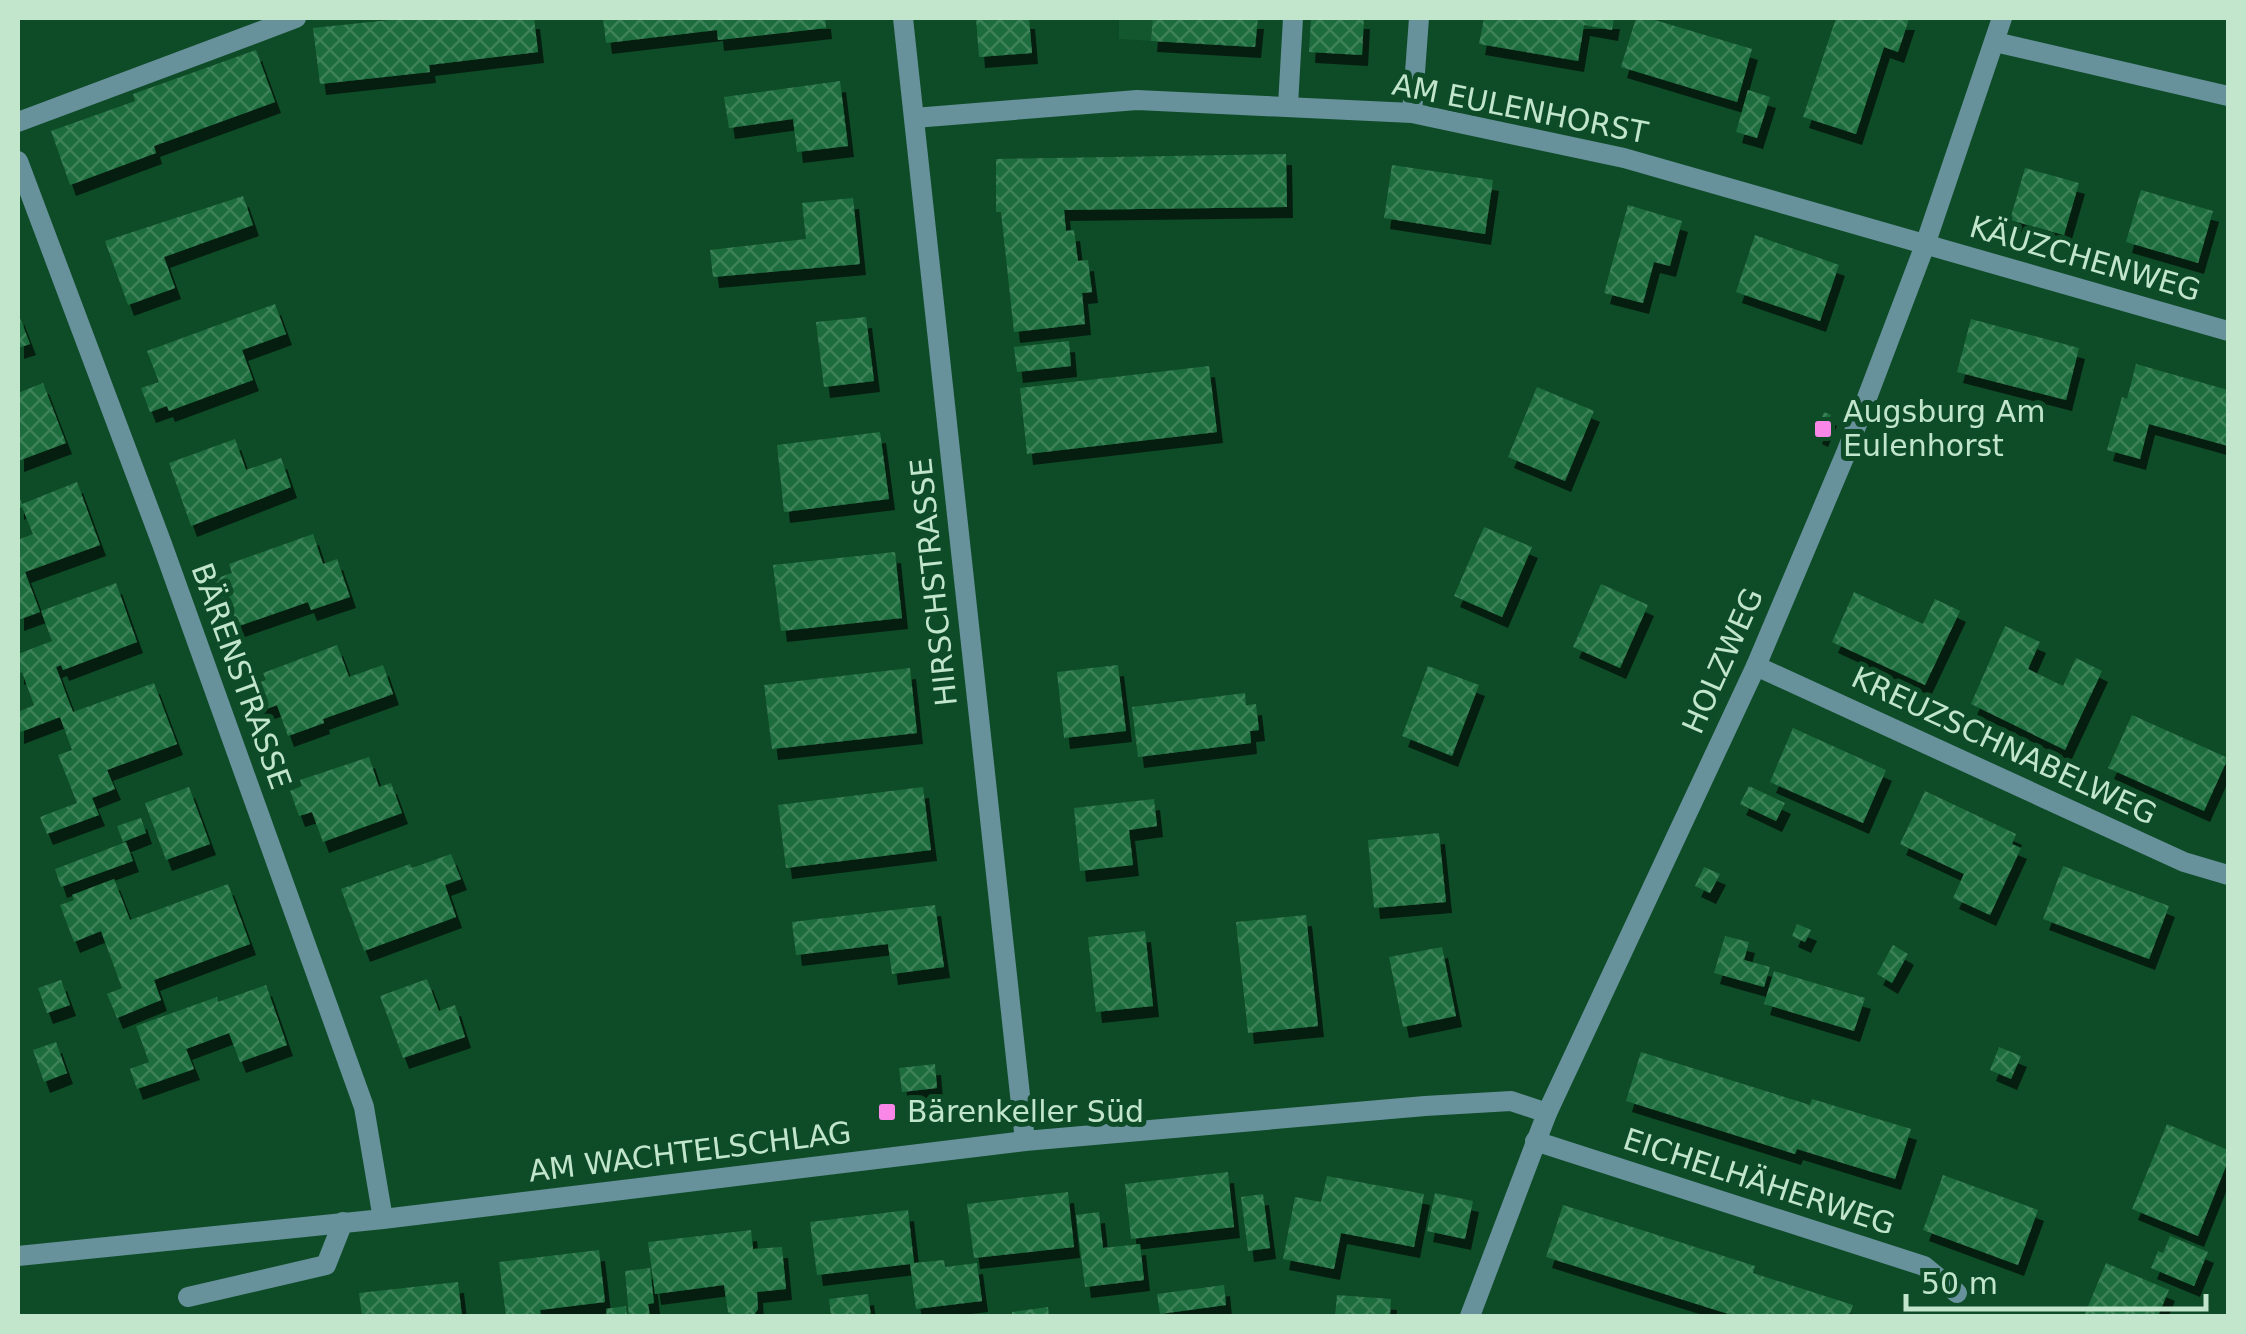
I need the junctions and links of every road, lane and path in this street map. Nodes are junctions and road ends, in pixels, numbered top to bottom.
1 (296, 18) edge
2 (902, 18) edge
3 (1292, 18) edge
4 (1418, 18) edge
5 (2002, 18) edge
6 (1995, 42) junction
7 (2228, 96) edge
8 (1288, 105) junction
9 (1412, 113) junction
10 (914, 118) junction
11 (18, 122) edge
12 (18, 160) edge
13 (1925, 245) junction
14 (2228, 331) edge
15 (1756, 666) junction
16 (2228, 876) edge
17 (1547, 1113) junction
18 (1025, 1141) junction
19 (1535, 1141) junction
20 (384, 1219) junction
21 (343, 1222) junction
22 (18, 1256) edge
23 (1958, 1294) dead end
24 (188, 1298) dead end
25 (1470, 1316) edge

1 - 11 street
2 - 10 street, HIRSCHSTRASSE
3 - 8 street
4 - 9 street
5 - 6 street, HOLZWEG
6 - 7 street
6 - 13 street, HOLZWEG
8 - 9 street, AM EULENHORST
8 - 10 street, AM EULENHORST
9 - 13 street, AM EULENHORST
10 - 18 street, HIRSCHSTRASSE
12 - 20 street, BÄRENSTRASSE
13 - 14 street, KÄUZCHENWEG
13 - 15 street, HOLZWEG
15 - 16 street, KREUZSCHNABELWEG
15 - 17 street, HOLZWEG
17 - 18 street, AM WACHTELSCHLAG
17 - 19 street, HOLZWEG
18 - 20 street, AM WACHTELSCHLAG
19 - 23 street, EICHELHÄHERWEG
19 - 25 street, HOLZWEG
20 - 21 street, AM WACHTELSCHLAG
21 - 22 street, AM WACHTELSCHLAG
21 - 24 street

